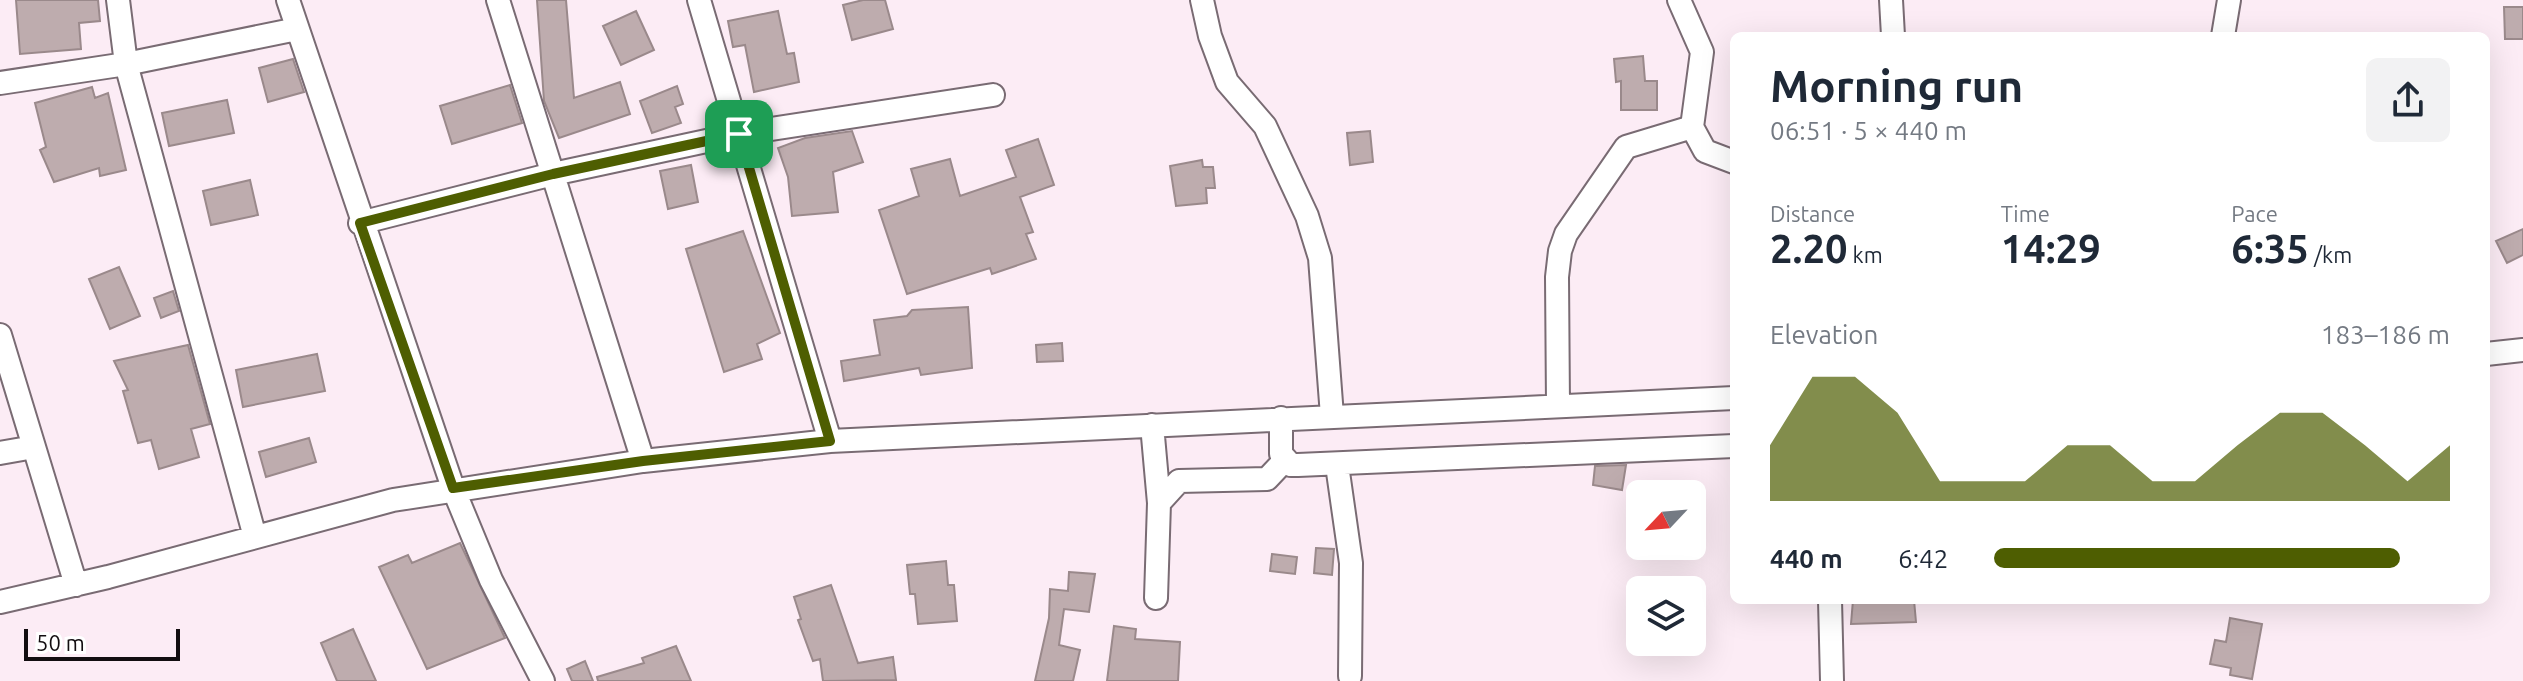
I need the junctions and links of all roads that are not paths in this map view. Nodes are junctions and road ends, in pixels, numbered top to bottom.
1 (118, 0) edge
2 (288, 0) edge
3 (498, 0) edge
4 (699, 0) edge
5 (1202, 0) edge
6 (1679, 0) edge
7 (1891, 0) edge
8 (2229, 0) edge
9 (297, 29) junction
10 (1893, 32) edge
11 (2224, 32) edge
12 (126, 64) junction
13 (0, 83) edge
14 (993, 95) dead end
15 (1692, 127) junction
16 (739, 134) junction
17 (1730, 160) edge
18 (553, 174) junction
19 (360, 223) junction
20 (0, 335) edge
21 (2523, 350) edge
22 (2490, 354) edge
23 (1730, 398) edge
24 (1558, 406) junction
25 (1332, 416) junction
26 (1281, 418) junction
27 (1152, 425) junction
28 (830, 441) junction
29 (1730, 446) edge
30 (34, 447) junction
31 (0, 453) edge
32 (643, 461) junction
33 (1284, 461) junction
34 (1337, 465) junction
35 (453, 488) junction
36 (1159, 503) junction
37 (255, 537) junction
38 (76, 585) junction
39 (1156, 598) dead end
40 (0, 602) edge
41 (1830, 604) edge
42 (1350, 676) dead end
43 (543, 681) edge
44 (1832, 681) edge

1 - 12 street
2 - 9 street
3 - 18 street
4 - 16 street
5 - 25 street
6 - 15 street
7 - 10 street
8 - 11 street
9 - 12 street
9 - 19 street
12 - 13 street
12 - 37 street
14 - 16 street
15 - 17 street
15 - 24 street
16 - 18 street
16 - 28 street
18 - 19 street
18 - 32 street
19 - 35 street
20 - 30 street
21 - 22 street
23 - 24 street
24 - 25 street
25 - 26 street
26 - 27 street
26 - 33 street
27 - 28 street
27 - 36 street
28 - 32 street
29 - 34 street
30 - 31 street
30 - 38 street
32 - 35 street
33 - 34 street
33 - 36 street
34 - 42 street
35 - 37 street
35 - 43 street
36 - 39 street
37 - 38 street
38 - 40 street
41 - 44 street

